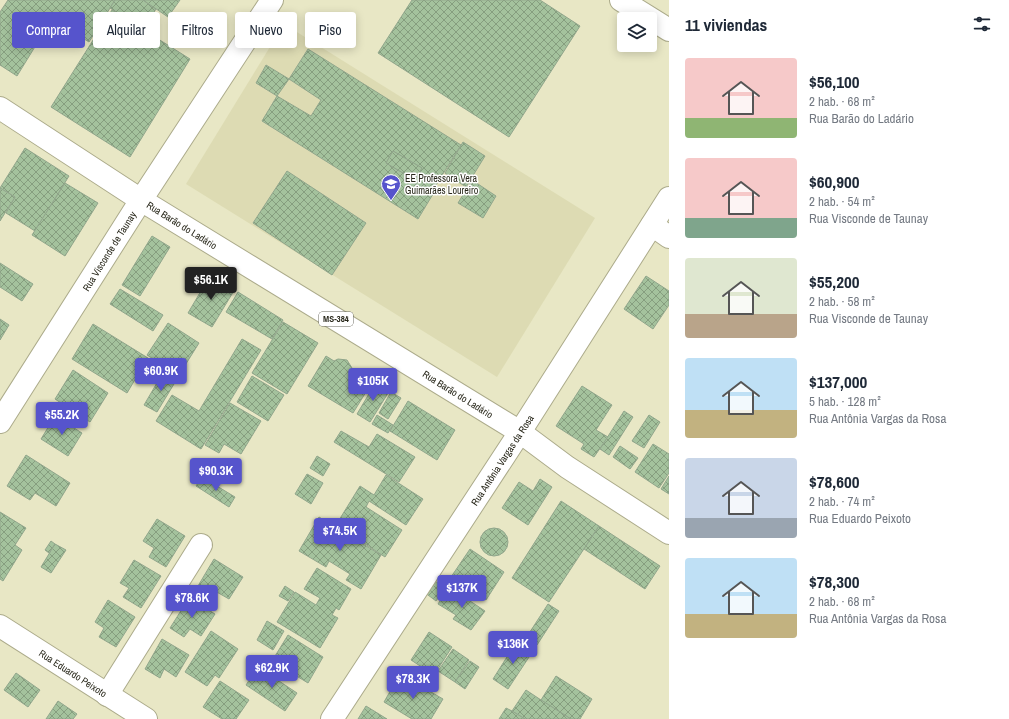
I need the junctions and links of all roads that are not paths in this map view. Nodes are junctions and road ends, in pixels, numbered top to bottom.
1 (272, 0) edge
2 (621, 0) edge
3 (669, 30) edge
4 (0, 108) edge
5 (669, 198) edge
6 (141, 200) junction
7 (660, 231) edge
8 (0, 422) edge
9 (520, 432) junction
10 (669, 533) edge
11 (201, 546) dead end
12 (0, 626) edge
13 (107, 695) junction
14 (146, 719) edge
15 (332, 719) edge

1 - 6 street, Rua Visconde de Taunay
2 - 3 street
4 - 6 street, Rua Barão do Ladário / MS-384
5 - 7 street, Rua Antônia Vargas da Rosa
6 - 8 street, Rua Visconde de Taunay
6 - 9 street, Rua Barão do Ladário / MS-384
7 - 9 street, Rua Antônia Vargas da Rosa
9 - 10 street, Rua Barão do Ladário / MS-384
9 - 15 street, Rua Antônia Vargas da Rosa
11 - 13 street
12 - 13 street, Rua Eduardo Peixoto
13 - 14 street, Rua Eduardo Peixoto

